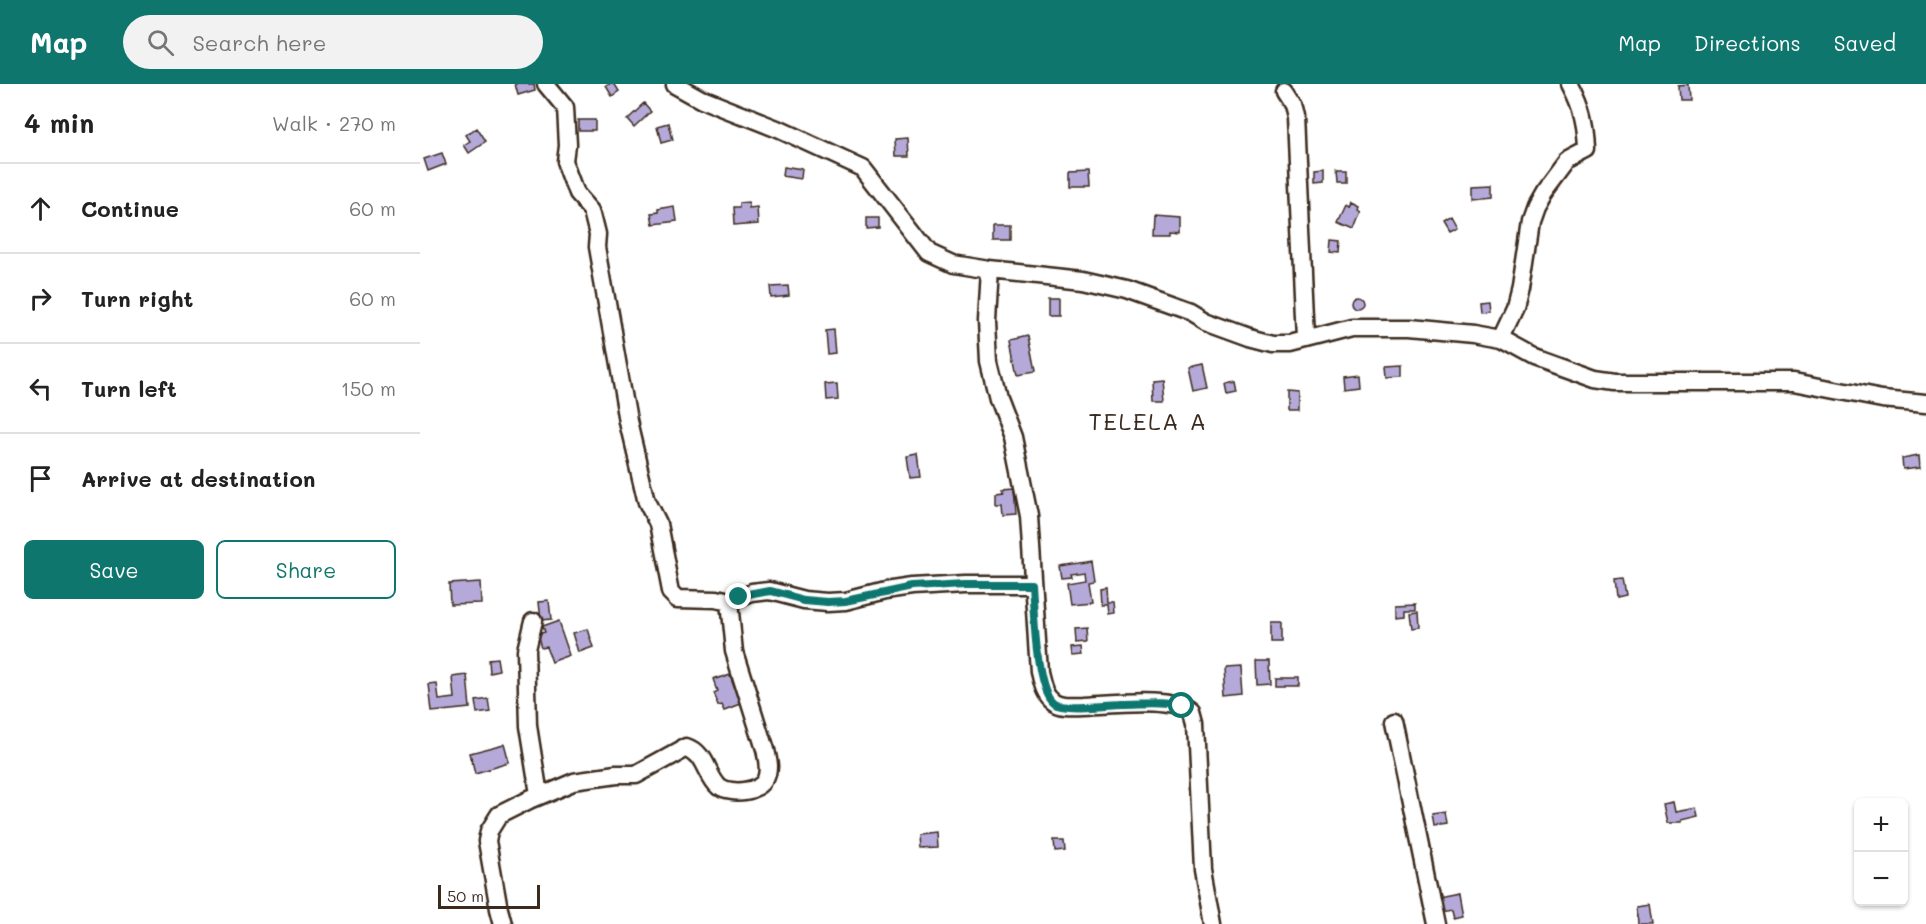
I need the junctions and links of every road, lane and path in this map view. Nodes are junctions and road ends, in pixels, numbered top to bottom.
1 (546, 84) edge
2 (675, 84) edge
3 (1571, 84) edge
4 (1284, 92) dead end
5 (990, 270) junction
6 (1306, 339) junction
7 (1501, 339) junction
8 (1926, 403) edge
9 (1032, 584) junction
10 (729, 602) junction
11 (533, 621) dead end
12 (1394, 721) dead end
13 (538, 795) junction
14 (503, 924) edge
15 (1213, 924) edge
16 (1436, 924) edge

1 - 10 street
2 - 5 street
3 - 7 street
4 - 6 street
5 - 6 street
5 - 9 street
6 - 7 street
7 - 8 street
9 - 10 street
9 - 15 street
10 - 13 street
11 - 13 street
12 - 16 street
13 - 14 street

